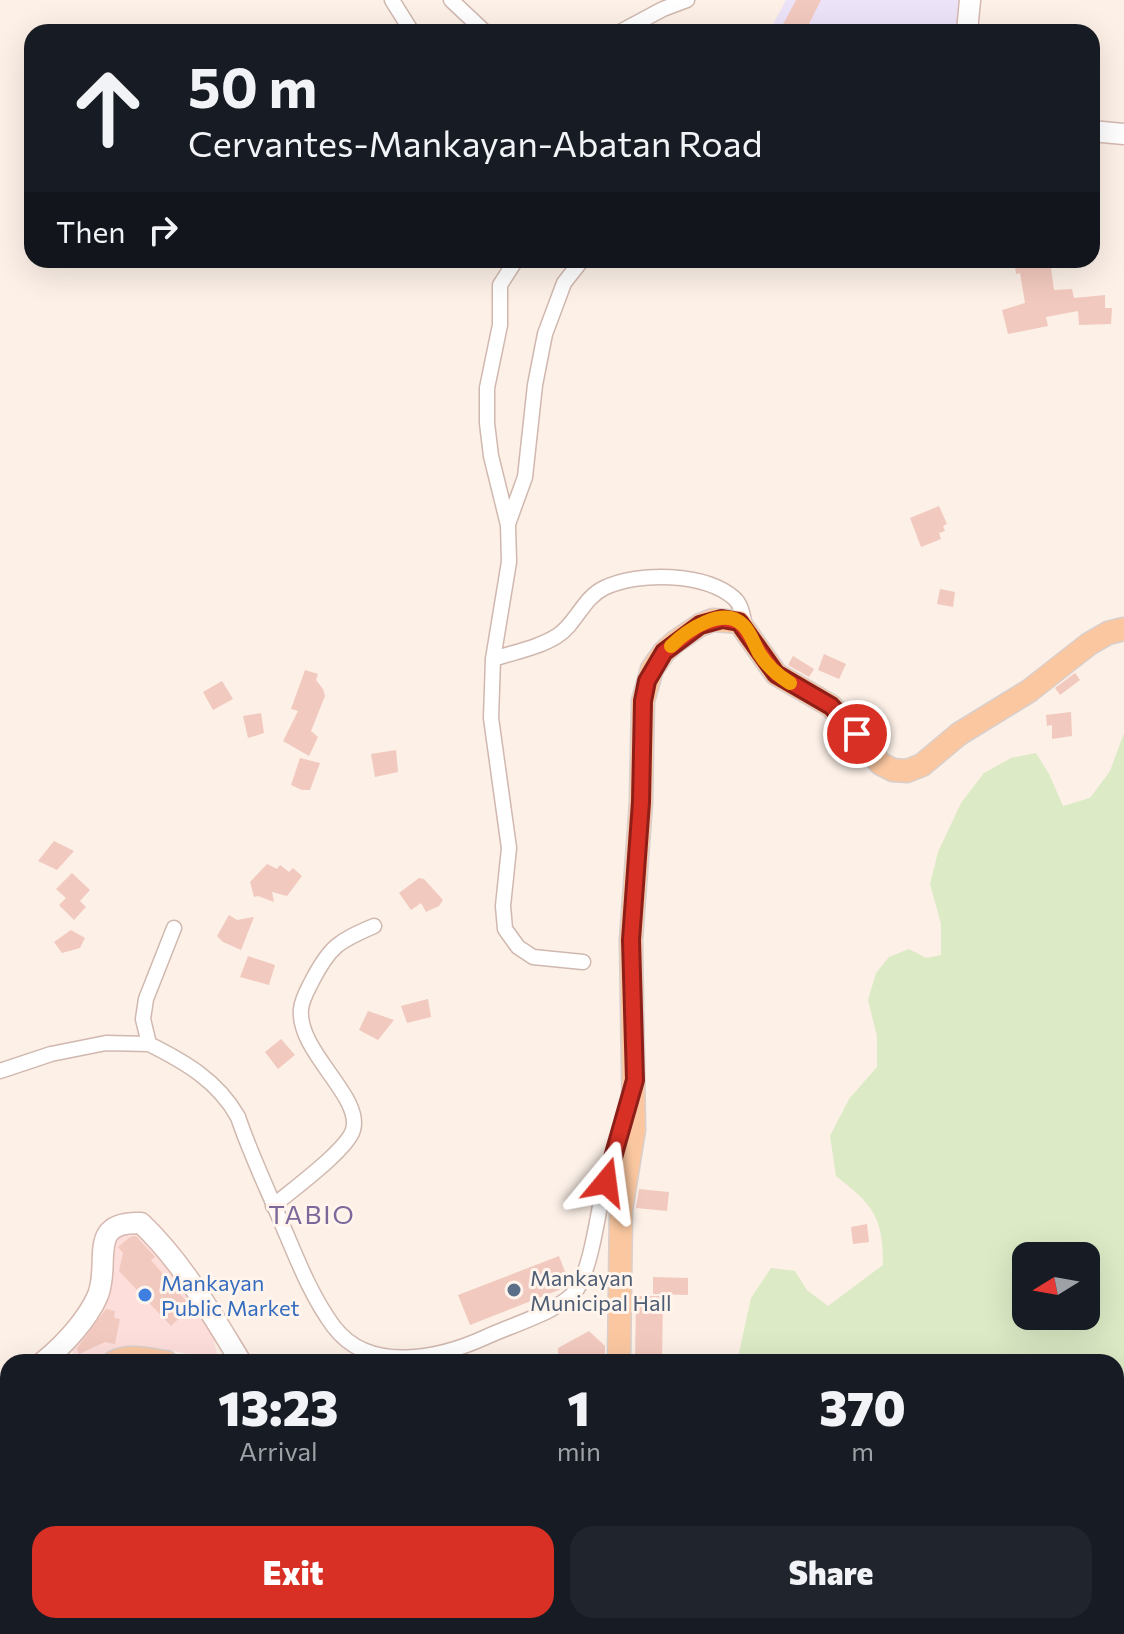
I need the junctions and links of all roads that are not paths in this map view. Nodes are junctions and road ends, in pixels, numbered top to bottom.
1 (392, 0) edge
2 (451, 0) edge
3 (687, 0) edge
4 (970, 0) edge
5 (407, 24) edge
6 (476, 24) edge
7 (635, 24) edge
8 (968, 24) edge
9 (1100, 132) edge
10 (1124, 134) edge
11 (511, 268) edge
12 (576, 268) edge
13 (508, 525) junction
14 (745, 627) junction
15 (1124, 629) edge
16 (493, 659) junction
17 (374, 926) dead end
18 (174, 928) dead end
19 (583, 962) dead end
20 (149, 1044) junction
21 (0, 1071) edge
22 (635, 1080) junction
23 (273, 1206) junction
24 (50, 1354) edge
25 (236, 1354) edge
26 (379, 1354) edge
27 (431, 1354) edge
28 (619, 1354) edge

1 - 5 street
2 - 6 street
3 - 7 street
4 - 8 street
9 - 10 street
11 - 13 street
12 - 13 street
13 - 16 street
14 - 15 main road
14 - 16 street
14 - 22 main road
16 - 19 street
17 - 23 street
18 - 20 street
20 - 21 street
20 - 23 street
22 - 27 street
22 - 28 main road
23 - 26 street
24 - 25 street

